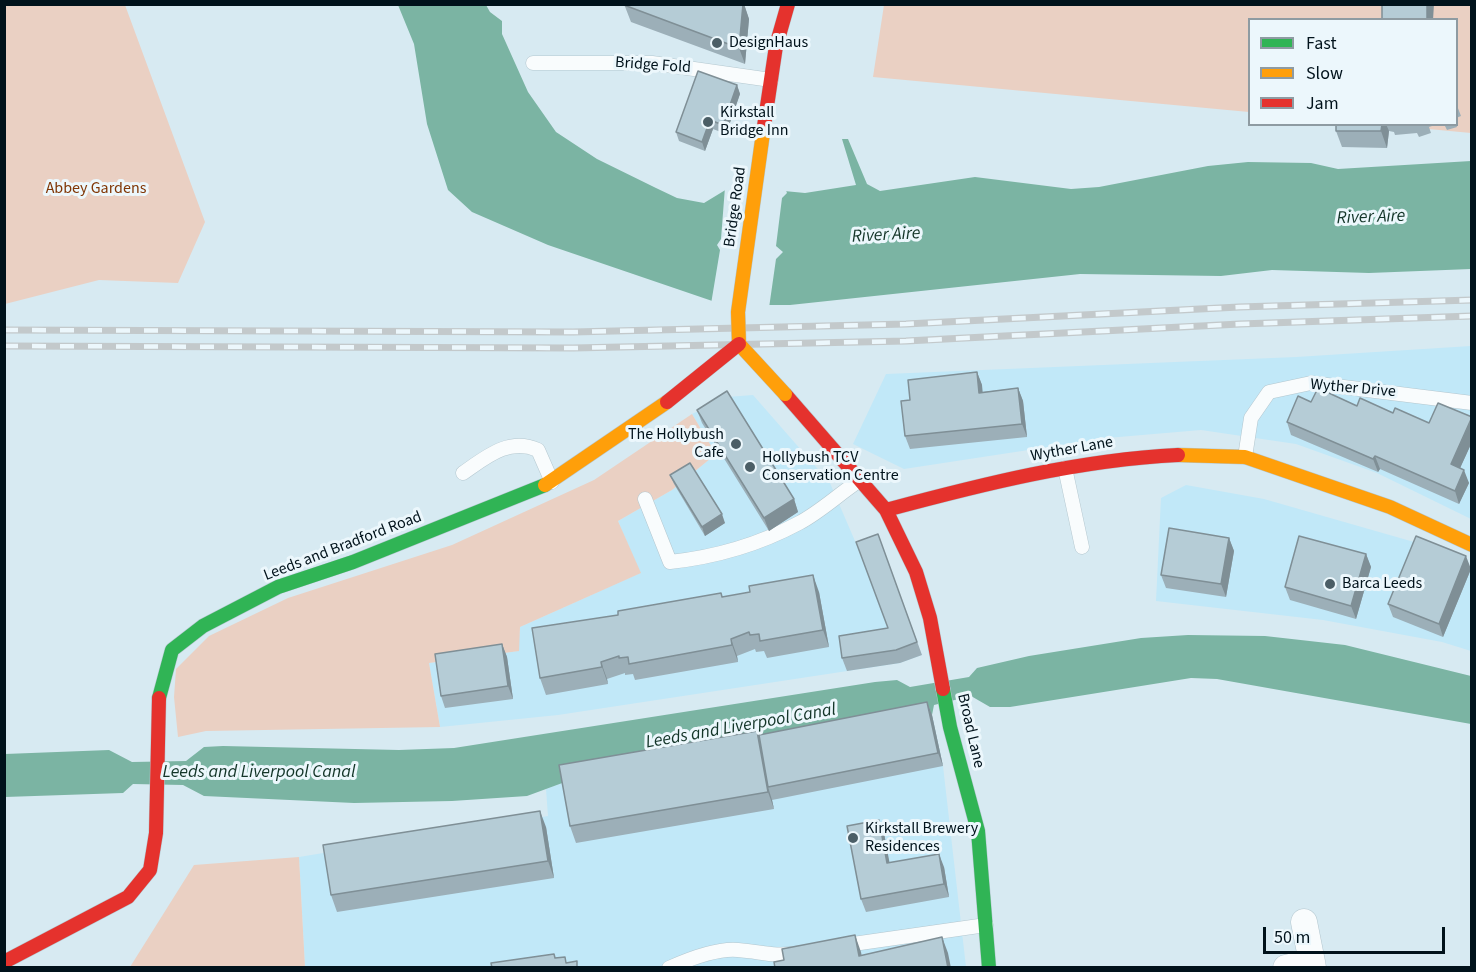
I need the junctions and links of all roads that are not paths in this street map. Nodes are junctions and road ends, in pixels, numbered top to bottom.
1 (788, 4) edge
2 (533, 63) dead end
3 (771, 80) junction
4 (740, 344) junction
5 (1472, 402) edge
6 (1245, 458) junction
7 (1065, 468) junction
8 (463, 473) dead end
9 (860, 480) junction
10 (552, 482) junction
11 (645, 499) dead end
12 (886, 510) junction
13 (1472, 545) edge
14 (1082, 547) dead end
15 (1304, 922) dead end
16 (986, 925) junction
17 (4, 962) edge
18 (1312, 965) edge
19 (669, 968) edge
20 (989, 968) edge
21 (1286, 968) edge

1 - 3 main road, Bridge Road
2 - 3 lane, Bridge Fold
3 - 4 main road, Bridge Road, bridge
4 - 9 main road, bridge
4 - 10 main road, Leeds and Bradford Road, bridge
5 - 6 lane, Wyther Drive
6 - 7 main road, Wyther Lane
6 - 13 main road, Wyther Lane
7 - 12 main road, Wyther Lane
7 - 14 lane
8 - 10 lane
9 - 11 lane
9 - 12 main road
10 - 17 main road, Leeds and Bradford Road
12 - 16 main road, Broad Lane
15 - 18 street
16 - 19 lane
16 - 20 main road, Broad Lane
18 - 21 street

